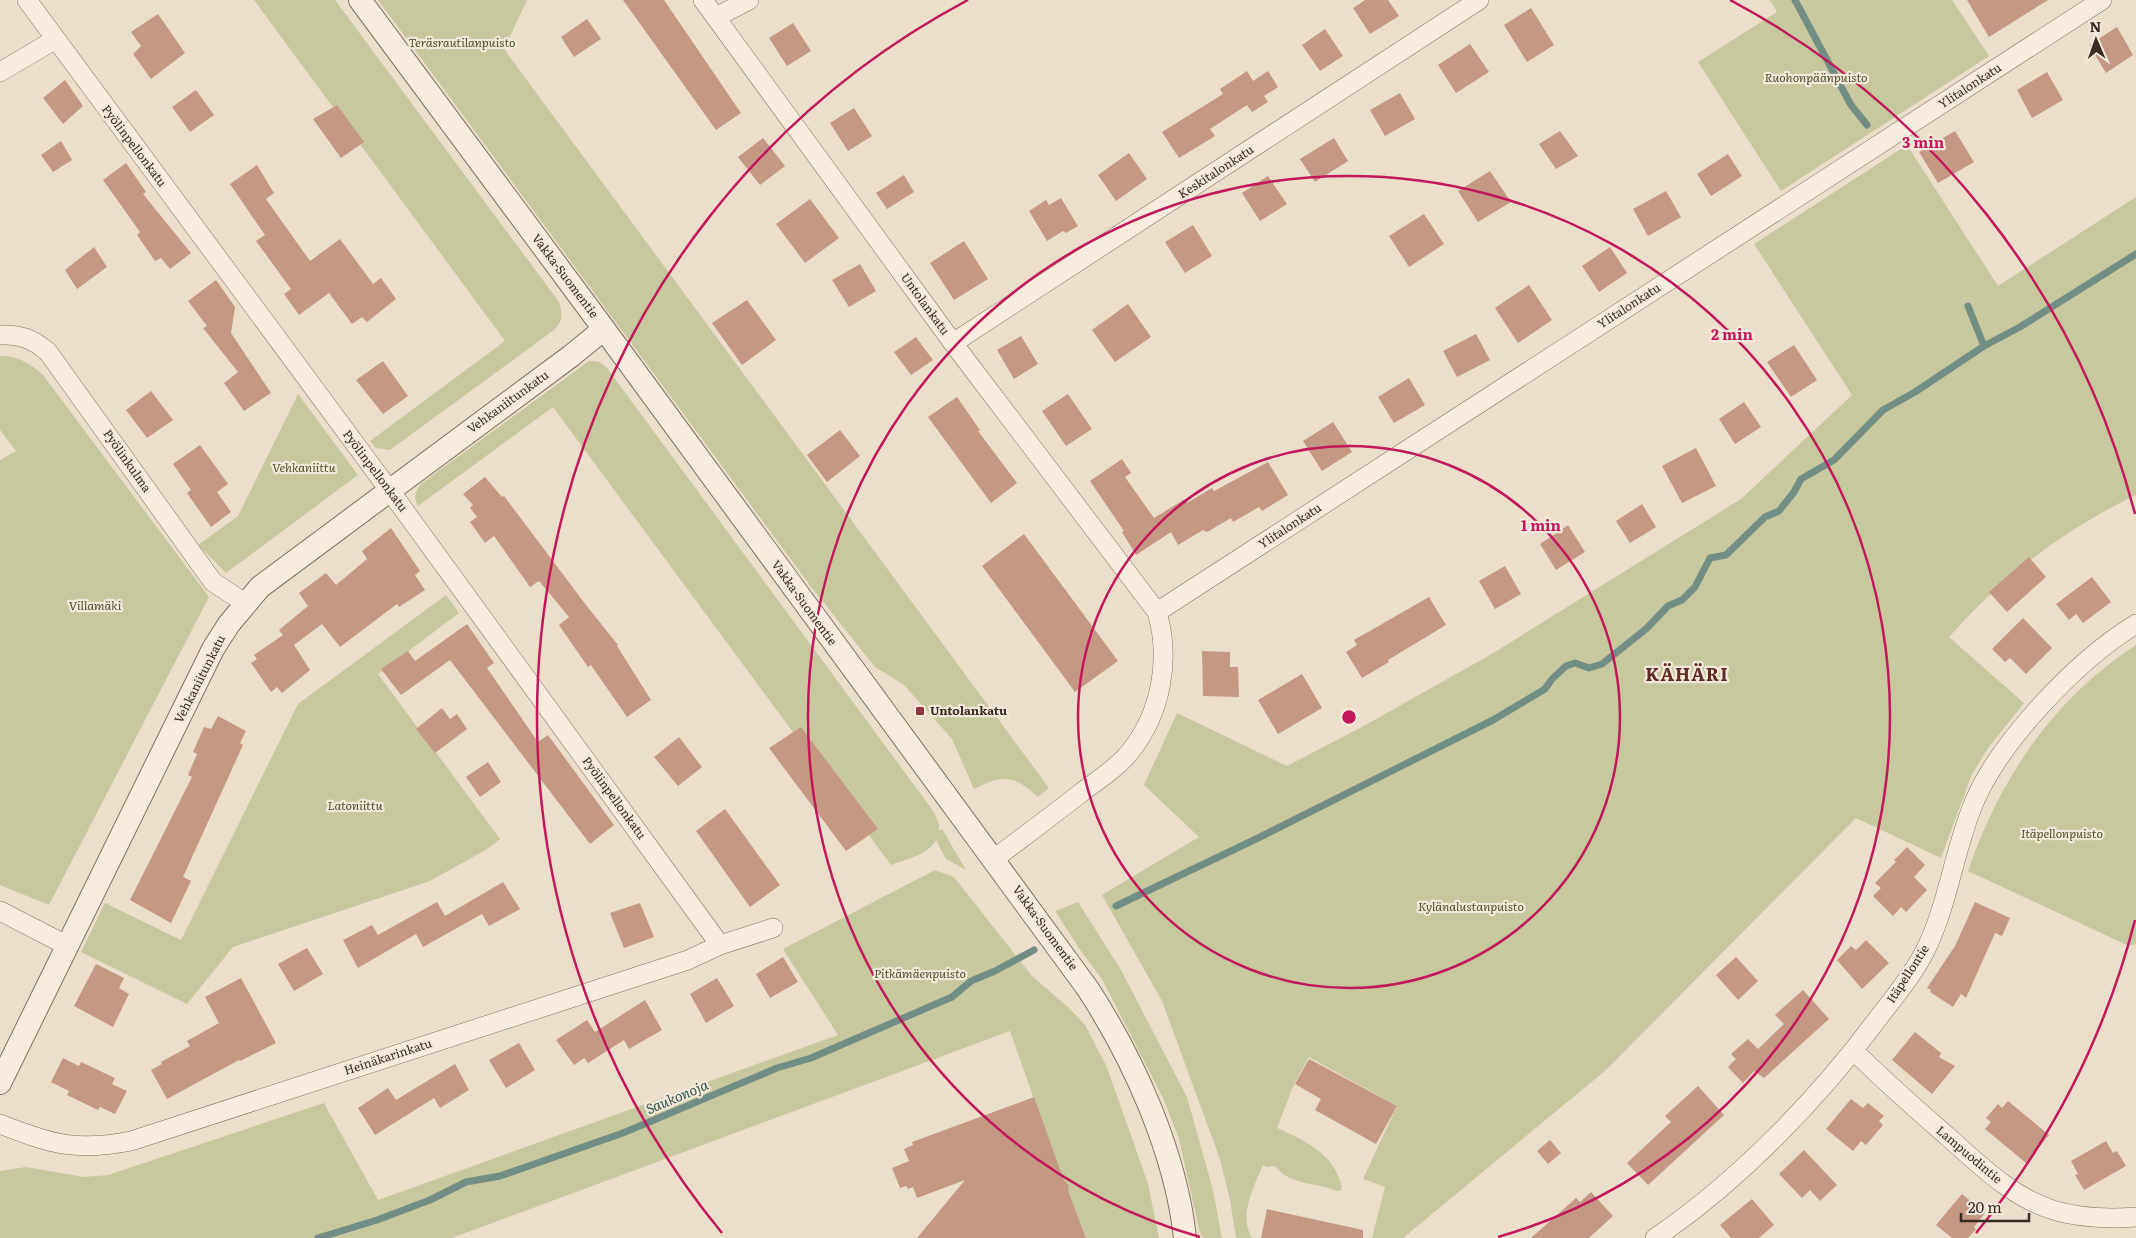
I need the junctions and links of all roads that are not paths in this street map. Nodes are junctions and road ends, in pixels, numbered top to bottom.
1 (27, 0) edge
2 (360, 0) edge
3 (703, 0) edge
4 (749, 0) edge
5 (1479, 0) edge
6 (2102, 0) edge
7 (716, 18) junction
8 (56, 39) junction
9 (0, 72) edge
10 (604, 329) junction
11 (0, 335) edge
12 (953, 343) junction
13 (390, 490) junction
14 (245, 603) junction
15 (1157, 612) junction
16 (2136, 624) edge
17 (994, 859) junction
18 (0, 911) edge
19 (773, 928) dead end
20 (720, 945) junction
21 (68, 946) junction
22 (1854, 1051) junction
23 (0, 1083) edge
24 (0, 1124) edge
25 (2136, 1217) edge
26 (1185, 1238) edge
27 (1655, 1238) edge

1 - 8 street, Pyölinpellonkatu
2 - 10 street, Vakka-Suomentie
3 - 7 street, Untolankatu
4 - 7 street
5 - 12 street, Keskitalonkatu
6 - 15 street, Ylitalonkatu
7 - 12 street, Untolankatu
8 - 9 street
8 - 13 street, Pyölinpellonkatu
10 - 13 street, Vehkaniitunkatu
10 - 17 street, Vakka-Suomentie
11 - 14 street, Pyölinkulma
12 - 15 street, Untolankatu
13 - 14 street, Vehkaniitunkatu
13 - 20 street, Pyölinpellonkatu
14 - 21 street, Vehkaniitunkatu
15 - 17 street, Untolankatu
16 - 22 street, Itäpellontie
17 - 26 street, Vakka-Suomentie
18 - 21 street
19 - 20 street, Heinäkarinkatu
20 - 24 street, Heinäkarinkatu
21 - 23 street, Vehkaniitunkatu
22 - 25 street, Lampuodintie
22 - 27 street, Itäpellontie

